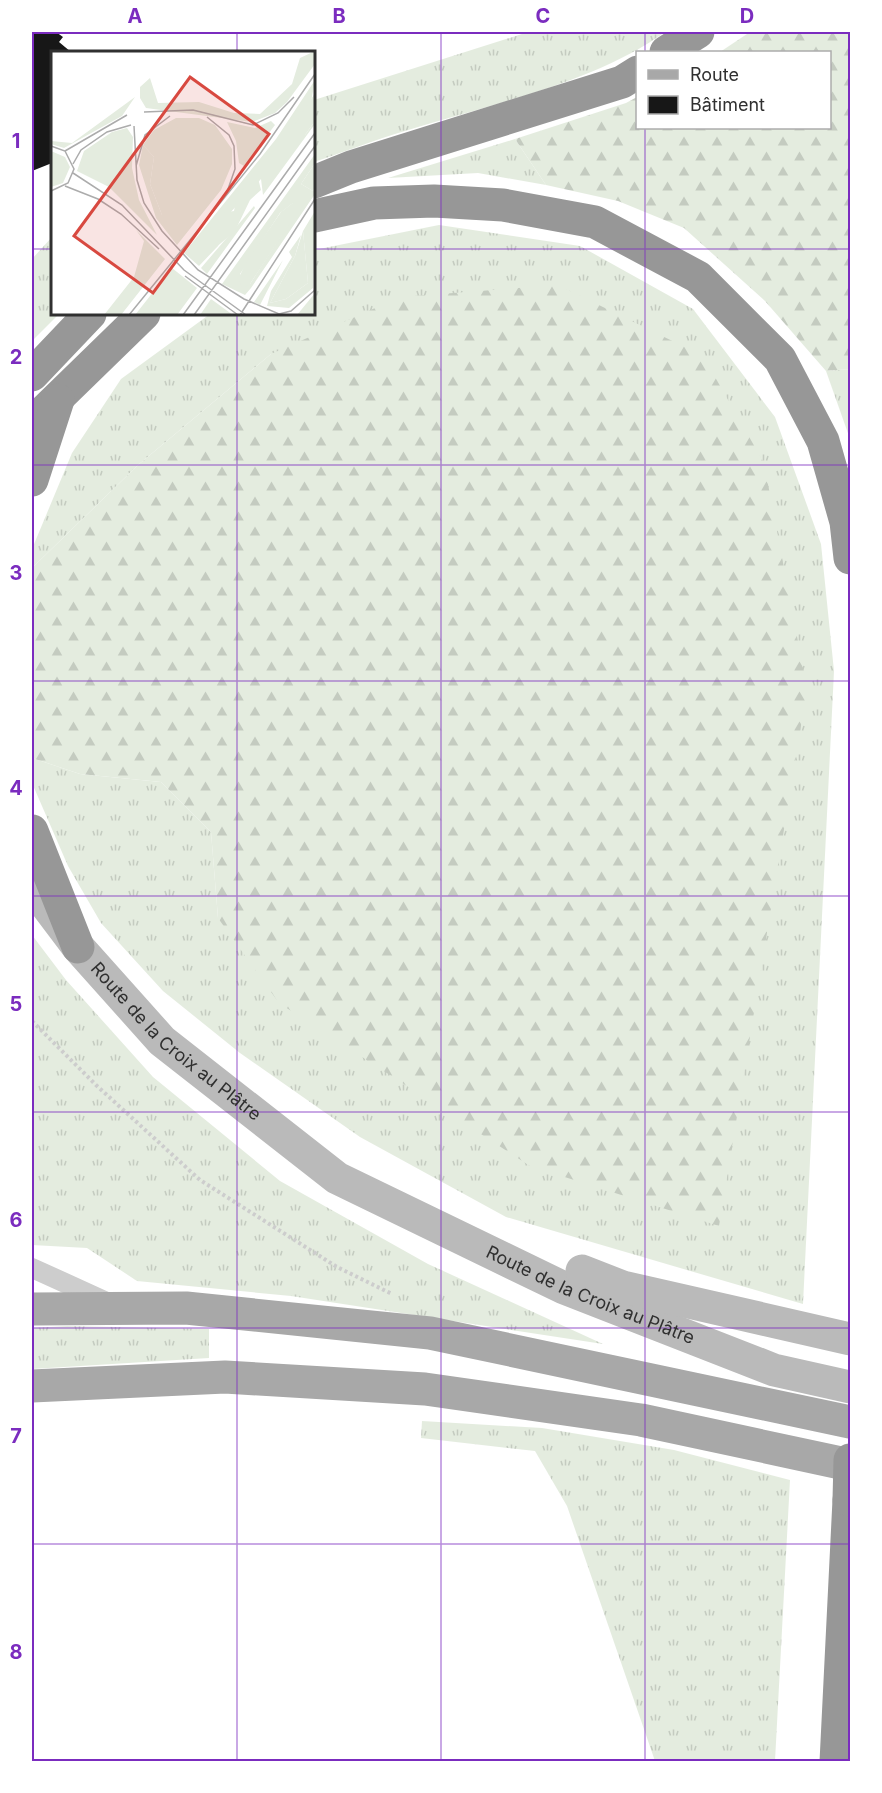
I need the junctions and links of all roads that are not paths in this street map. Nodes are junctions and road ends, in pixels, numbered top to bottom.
1 (698, 32) edge
2 (668, 51) edge
3 (636, 73) edge
4 (315, 182) edge
5 (315, 216) edge
6 (89, 315) edge
7 (143, 315) edge
8 (32, 375) edge
9 (59, 395) junction
10 (32, 423) edge
11 (32, 480) edge
12 (850, 558) edge
13 (32, 831) edge
14 (32, 886) edge
15 (78, 947) junction
16 (337, 1178) junction
17 (32, 1268) edge
18 (119, 1308) junction
19 (32, 1309) edge
20 (850, 1339) edge
21 (32, 1386) edge
22 (850, 1387) edge
23 (850, 1422) edge
24 (850, 1460) edge
25 (850, 1465) edge
26 (836, 1761) edge

1 - 2 highway
3 - 4 highway
5 - 12 highway
6 - 8 highway
7 - 9 highway
9 - 10 highway
9 - 11 highway
13 - 15 highway
14 - 15 main road, Route de la Croix au Plâtre
15 - 16 main road, Route de la Croix au Plâtre
16 - 20 main road, Route de la Croix au Plâtre
16 - 22 main road, Route de la Croix au Plâtre
17 - 18 lane
18 - 19 main road
18 - 23 main road
21 - 25 main road
24 - 26 highway, bridge

